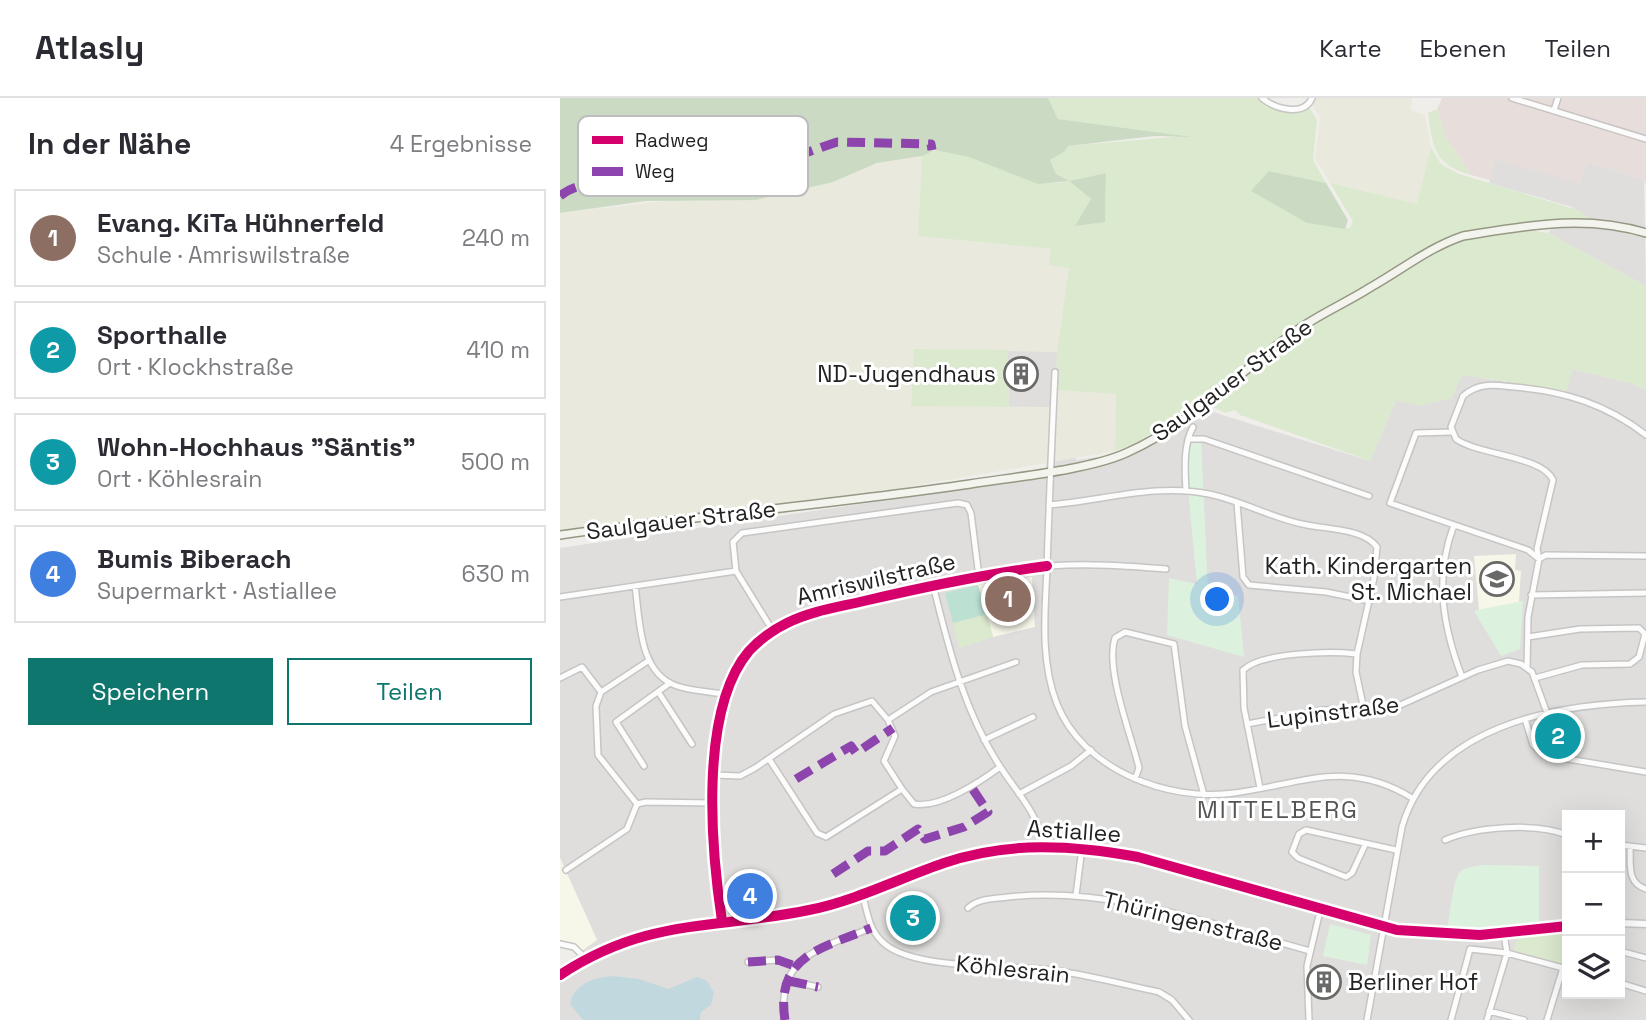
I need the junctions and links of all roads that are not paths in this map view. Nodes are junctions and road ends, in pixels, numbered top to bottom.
1 (1262, 98) edge
2 (1312, 98) edge
3 (1512, 98) edge
4 (1558, 98) edge
5 (1554, 110) junction
6 (1646, 139) edge
7 (1646, 233) edge
8 (1055, 372) dead end
9 (1193, 427) dead end
10 (1451, 432) junction
11 (1646, 435) edge
12 (1188, 439) junction
13 (1051, 470) junction
14 (1186, 491) junction
15 (1369, 496) dead end
16 (1237, 503) junction
17 (1049, 505) junction
18 (1454, 525) junction
19 (560, 534) edge
20 (1646, 556) edge
21 (1539, 559) junction
22 (1047, 566) junction
23 (1166, 569) dead end
24 (736, 570) junction
25 (979, 577) junction
26 (933, 585) junction
27 (635, 586) junction
28 (1646, 593) edge
29 (1531, 595) junction
30 (560, 597) edge
31 (1370, 601) junction
32 (773, 631) junction
33 (1528, 637) junction
34 (1357, 654) junction
35 (648, 661) junction
36 (1016, 662) dead end
37 (1527, 668) junction
38 (1462, 677) junction
39 (560, 678) edge
40 (1535, 678) junction
41 (959, 681) junction
42 (670, 683) junction
43 (601, 692) junction
44 (659, 693) junction
45 (725, 694) junction
46 (1646, 702) edge
47 (1364, 710) junction
48 (1547, 713) junction
49 (1033, 717) dead end
50 (1525, 719) junction
51 (888, 720) junction
52 (1247, 724) junction
53 (984, 740) junction
54 (692, 744) dead end
55 (1091, 750) junction
56 (769, 759) junction
57 (644, 766) dead end
58 (1000, 767) junction
59 (1646, 772) edge
60 (714, 775) junction
61 (1135, 779) junction
62 (1260, 788) junction
63 (902, 789) junction
64 (1018, 794) junction
65 (1204, 795) junction
66 (1412, 798) junction
67 (712, 803) junction
68 (637, 804) junction
69 (1562, 834) edge
70 (1444, 840) dead end
71 (1364, 845) junction
72 (1042, 846) junction
73 (1625, 846) edge
74 (1630, 846) junction
75 (1082, 848) junction
76 (1646, 848) edge
77 (1396, 850) junction
78 (566, 870) dead end
79 (1646, 889) edge
80 (862, 893) junction
81 (1076, 895) junction
82 (968, 908) dead end
83 (1320, 911) junction
84 (722, 920) junction
85 (1625, 923) edge
86 (1646, 924) edge
87 (1382, 927) junction
88 (1562, 927) edge
89 (870, 928) junction
90 (1504, 934) junction
91 (560, 944) edge
92 (1310, 951) junction
93 (1625, 952) edge
94 (1507, 953) junction
95 (1646, 958) edge
96 (586, 959) junction
97 (748, 962) dead end
98 (794, 965) junction
99 (1562, 968) edge
100 (560, 975) edge
101 (1562, 978) edge
102 (789, 981) junction
103 (1625, 985) edge
104 (818, 987) dead end
105 (1646, 991) edge
106 (1489, 1011) junction
107 (785, 1020) edge
108 (1189, 1020) edge
109 (1309, 1020) edge
110 (1367, 1020) edge
111 (1451, 1020) edge
112 (1487, 1020) edge
113 (1524, 1020) edge
114 (1547, 1020) edge

1 - 2 street
3 - 5 street
4 - 5 street
5 - 6 street
7 - 13 main road, Saulgauer Straße
8 - 13 street
9 - 12 street
10 - 11 street
10 - 18 street
10 - 21 street
12 - 14 street
12 - 15 street
13 - 17 street
13 - 19 main road, Saulgauer Straße
14 - 16 street
14 - 17 street
16 - 31 street
16 - 31 street
17 - 22 street
18 - 21 street
18 - 38 street
20 - 21 street
21 - 29 street
22 - 23 street, Amriswilstraße
22 - 25 street, Amriswilstraße
22 - 55 street
24 - 25 street
24 - 27 street
24 - 32 street
25 - 26 street, Amriswilstraße
26 - 32 street, Amriswilstraße
26 - 41 street
27 - 30 street
27 - 35 street
28 - 29 street
29 - 33 street
31 - 34 street
32 - 45 street, Amriswilstraße
33 - 37 street
33 - 40 street
34 - 47 street
34 - 52 street
35 - 42 street
35 - 43 street
36 - 41 street
37 - 38 street, Lupinstraße
37 - 40 street
38 - 47 street, Lupinstraße
39 - 43 street
40 - 48 street
41 - 51 street
41 - 53 street
42 - 44 street
42 - 45 street
43 - 68 street
44 - 54 street
44 - 57 street
45 - 60 street, Amriswilstraße
46 - 48 street
47 - 52 street, Lupinstraße
48 - 50 street
49 - 53 street
50 - 59 street
50 - 66 street
51 - 56 street
51 - 63 street
52 - 62 street
53 - 58 street
55 - 61 street
55 - 64 street
56 - 60 street
56 - 63 street
58 - 63 street
58 - 64 street
60 - 67 street, Amriswilstraße
61 - 65 street
61 - 65 street
62 - 65 street
62 - 66 street
64 - 72 street
66 - 77 street
67 - 68 street
67 - 84 street, Amriswilstraße
68 - 78 street
69 - 70 street
71 - 71 street
71 - 77 street
72 - 75 street, Astiallee
72 - 80 street, Astiallee
73 - 74 street
74 - 76 street
74 - 79 street
75 - 81 street, Thüringenstraße
75 - 83 street, Astiallee
77 - 87 street
80 - 84 street, Astiallee
80 - 89 street
81 - 82 street, Thüringenstraße
81 - 92 street, Thüringenstraße
83 - 87 street, Astiallee
83 - 92 street
84 - 96 street
85 - 86 street
87 - 90 street, Astiallee
87 - 110 street
88 - 90 street, Astiallee
89 - 98 street
89 - 108 street, Köhlesrain
90 - 94 street
91 - 96 street
92 - 109 street
93 - 95 street
94 - 99 street
94 - 106 street
94 - 111 street
96 - 100 street
97 - 98 street
98 - 102 street
101 - 114 street
102 - 104 street
102 - 107 street
103 - 105 street
106 - 112 street
106 - 113 street

